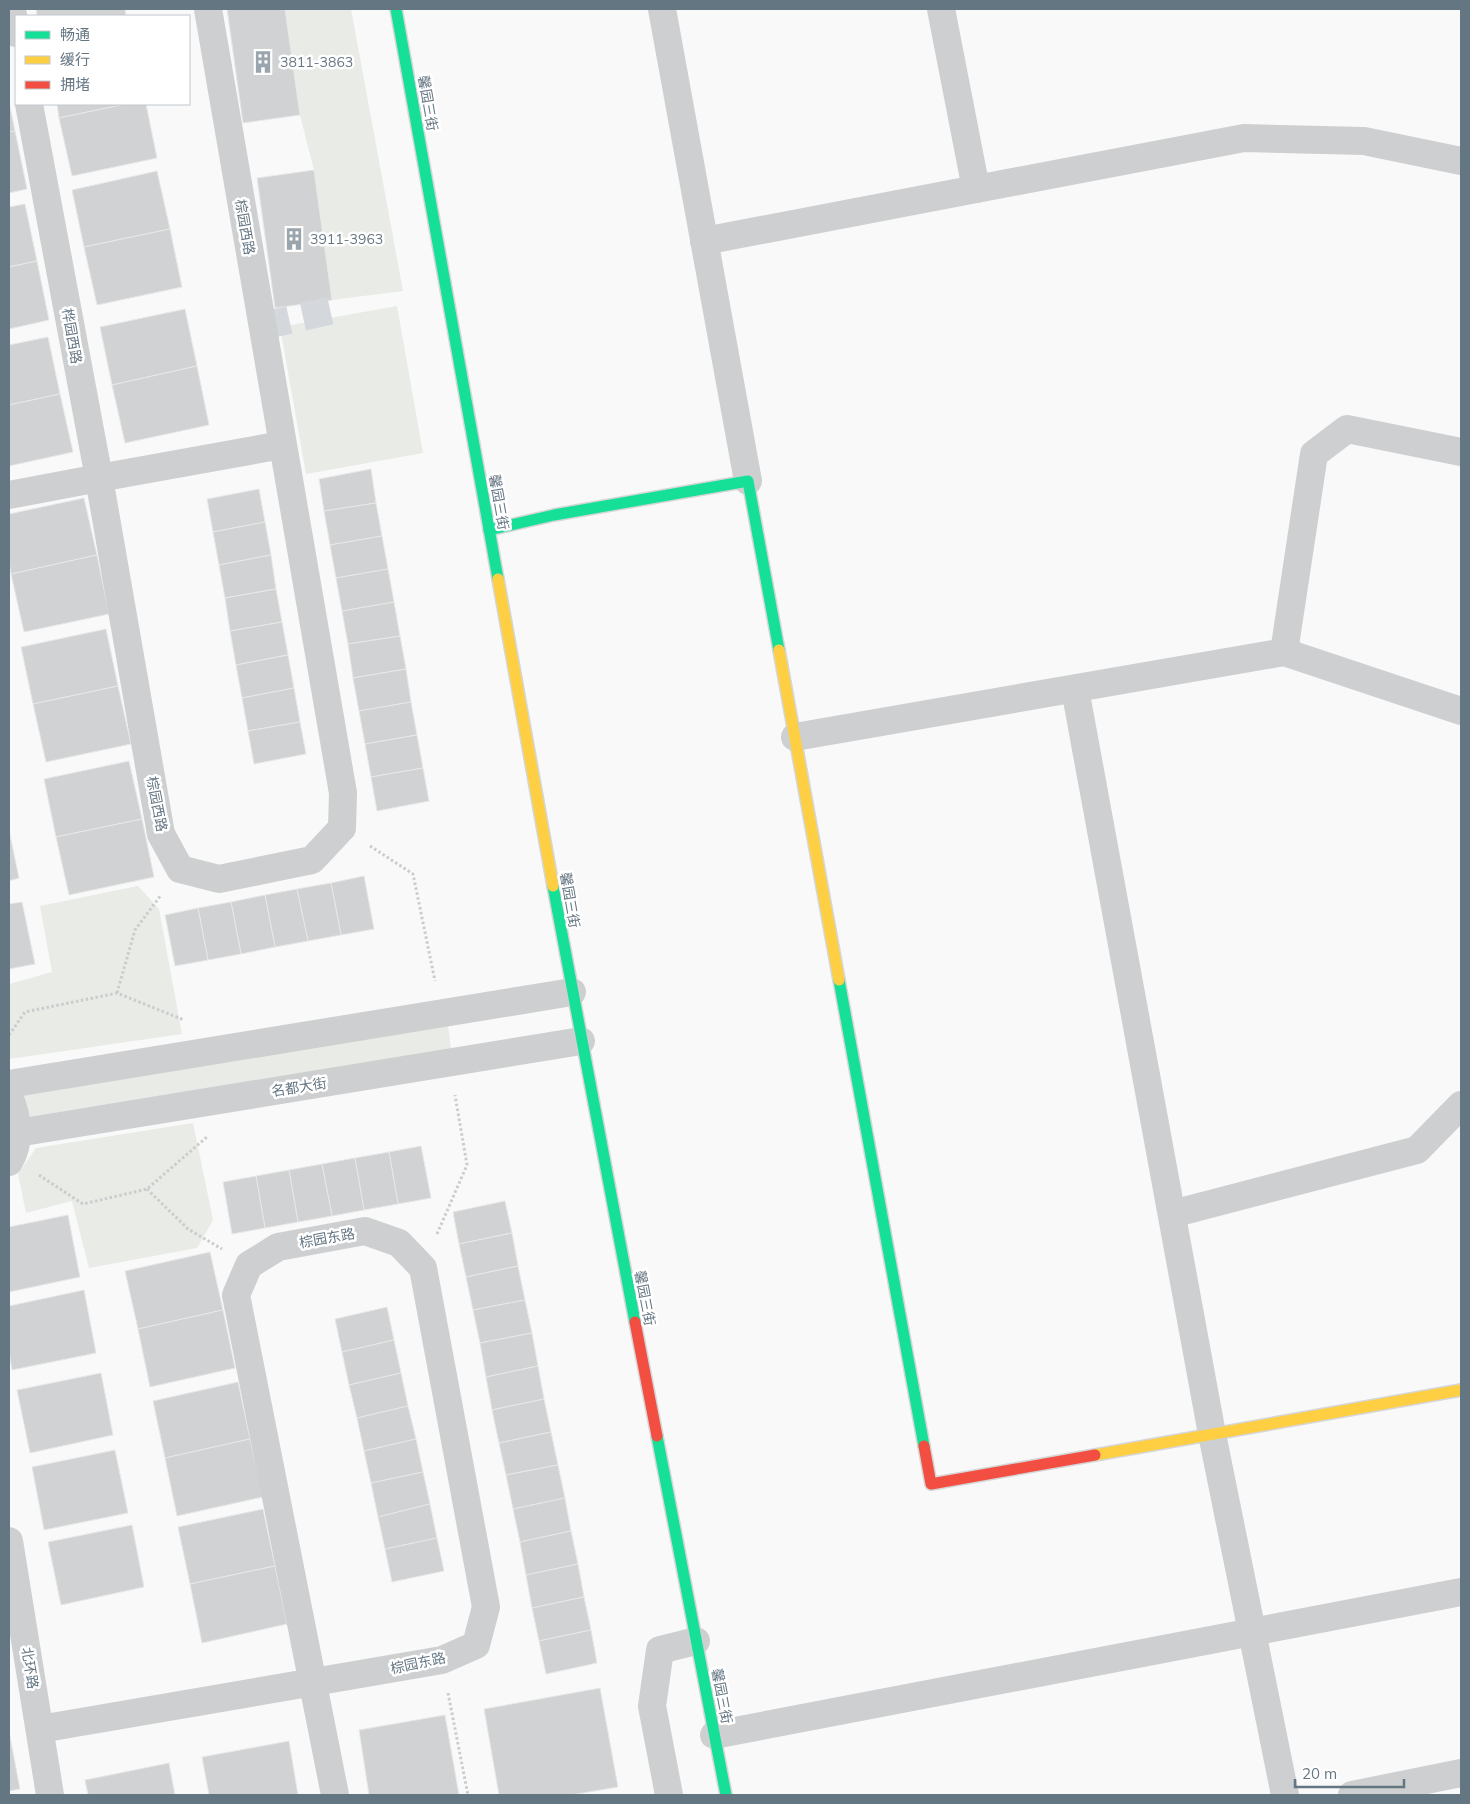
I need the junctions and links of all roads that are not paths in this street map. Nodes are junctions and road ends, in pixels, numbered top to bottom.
1 (12, 9) edge
2 (208, 9) edge
3 (396, 9) edge
4 (662, 9) edge
5 (941, 9) edge
6 (15, 26) edge
7 (29, 105) edge
8 (1461, 161) edge
9 (976, 189) junction
10 (704, 240) junction
11 (282, 445) junction
12 (1461, 452) edge
13 (98, 478) junction
14 (748, 481) junction
15 (9, 495) edge
16 (489, 530) junction
17 (1284, 652) junction
18 (1075, 688) junction
19 (1461, 711) edge
20 (795, 737) junction
21 (572, 992) junction
22 (581, 1041) junction
23 (9, 1084) edge
24 (9, 1097) edge
25 (1461, 1105) edge
26 (12, 1151) edge
27 (1172, 1214) junction
28 (1461, 1390) edge
29 (1212, 1434) junction
30 (9, 1541) edge
31 (1461, 1592) edge
32 (1251, 1632) junction
33 (696, 1641) junction
34 (313, 1682) junction
35 (40, 1729) junction
36 (714, 1735) junction
37 (1461, 1773) edge
38 (50, 1795) edge
39 (335, 1795) edge
40 (669, 1795) edge
41 (726, 1795) edge
42 (1286, 1795) edge
43 (1352, 1795) edge

1 - 6 street
2 - 11 street, 棕园西路
3 - 16 street, 馨园三街
4 - 10 street
5 - 9 street
7 - 13 street, 桦园西路
8 - 9 street
9 - 10 street
10 - 14 street
11 - 13 street
11 - 13 street, 棕园西路
12 - 17 street
13 - 15 street
14 - 16 street
14 - 20 street
16 - 21 street, 馨园三街
17 - 18 street
17 - 19 street
18 - 20 street
18 - 27 street
20 - 29 street
21 - 22 street, 馨园三街
21 - 23 street
22 - 26 street, 名都大街
22 - 33 street, 馨园三街
24 - 26 street
25 - 27 street
27 - 29 street
28 - 29 street
29 - 32 street
30 - 35 street, 北环路
31 - 32 street
32 - 36 street
32 - 42 street
33 - 36 street, 馨园三街
33 - 40 street
34 - 34 street, 棕园东路
34 - 35 street, 棕园东路
34 - 39 street
35 - 38 street, 北环路
36 - 41 street, 馨园三街
37 - 43 street

